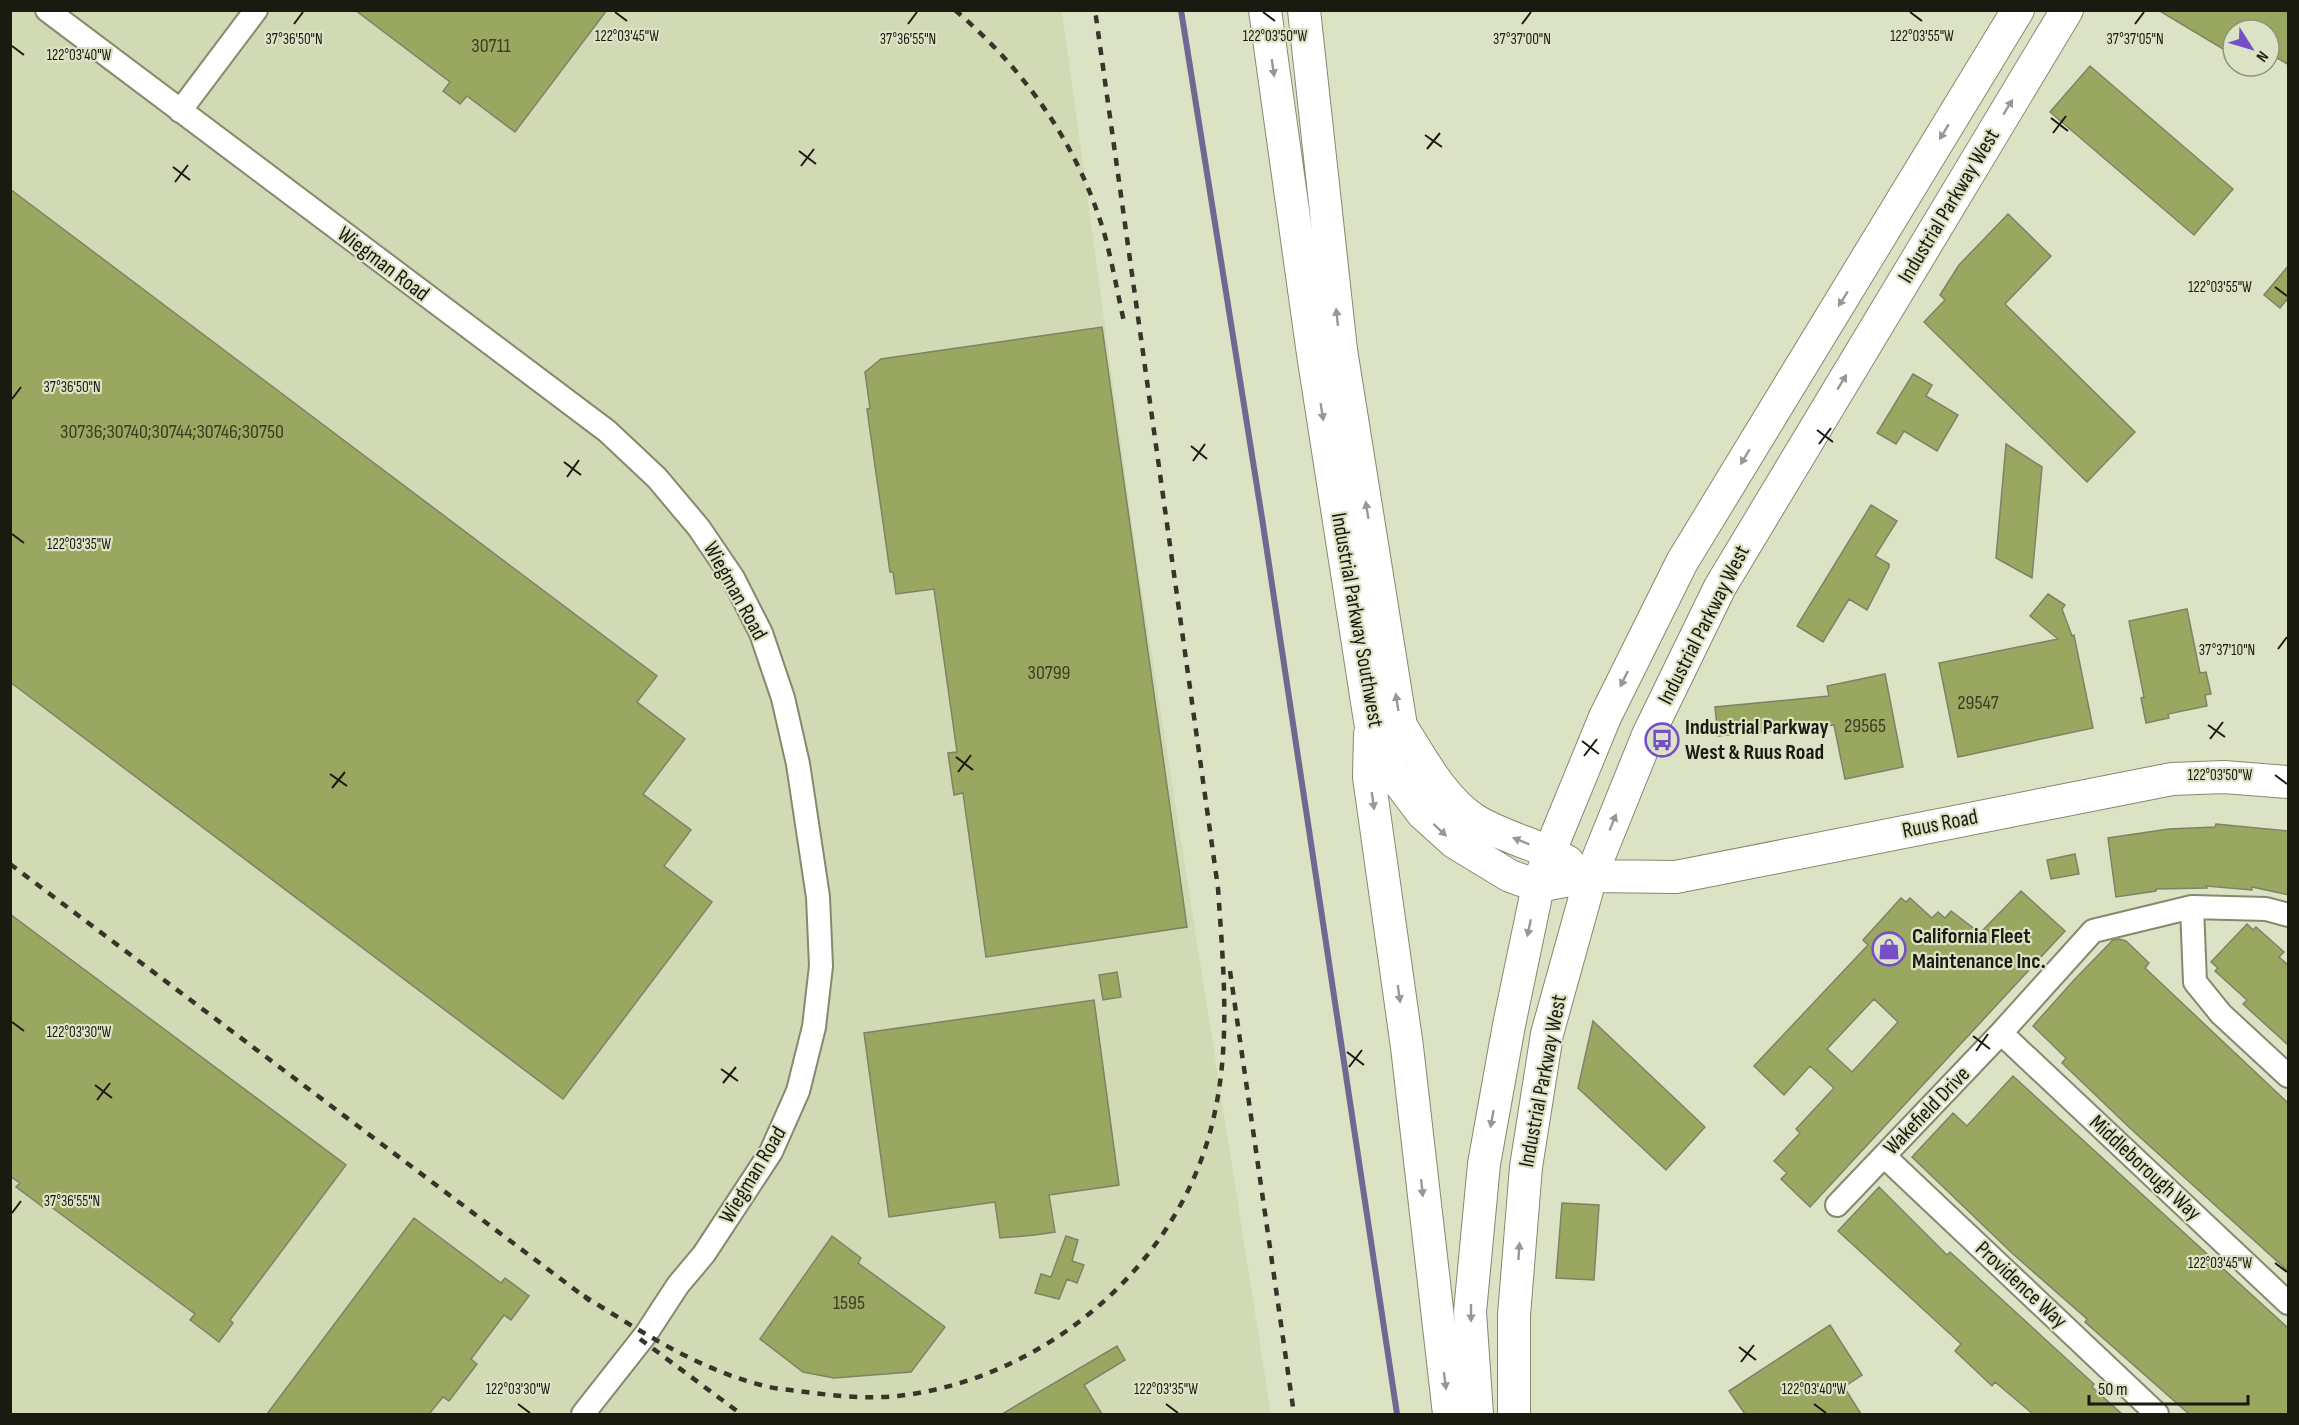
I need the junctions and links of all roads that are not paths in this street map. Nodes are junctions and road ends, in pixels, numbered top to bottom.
1 (47, 10) edge
2 (256, 10) edge
3 (1265, 10) edge
4 (1304, 10) edge
5 (2018, 10) edge
6 (2067, 10) edge
7 (180, 111) junction
8 (1370, 722) junction
9 (2289, 782) edge
10 (1550, 851) junction
11 (1592, 876) junction
12 (1538, 886) junction
13 (2192, 907) junction
14 (2289, 915) edge
15 (2001, 1033) junction
16 (2289, 1076) edge
17 (1884, 1156) junction
18 (1837, 1205) dead end
19 (2289, 1303) edge
20 (583, 1414) edge
21 (1449, 1414) edge
22 (1477, 1414) edge
23 (1514, 1414) edge
24 (2157, 1414) edge

1 - 7 street, Wiegman Road
2 - 7 street
3 -> 8 main road, Industrial Parkway Southwest
10 -> 4 main road, Industrial Parkway Southwest
5 -> 10 main road, Industrial Parkway West
11 -> 6 main road, Industrial Parkway West
7 - 20 street, Wiegman Road
8 -> 12 main road, Industrial Parkway Southwest
8 -> 21 main road
9 - 11 main road, Ruus Road
10 - 11 main road, Industrial Parkway Southwest
10 - 12 main road, Industrial Parkway West
11 - 12 main road
23 -> 11 main road, Industrial Parkway West
12 -> 22 main road, Industrial Parkway West
13 - 14 street, Wakefield Drive
13 - 15 street, Wakefield Drive
13 - 16 street
15 - 17 street, Wakefield Drive
15 - 19 street, Middleborough Way
17 - 18 street, Wakefield Drive
17 - 24 street, Providence Way

